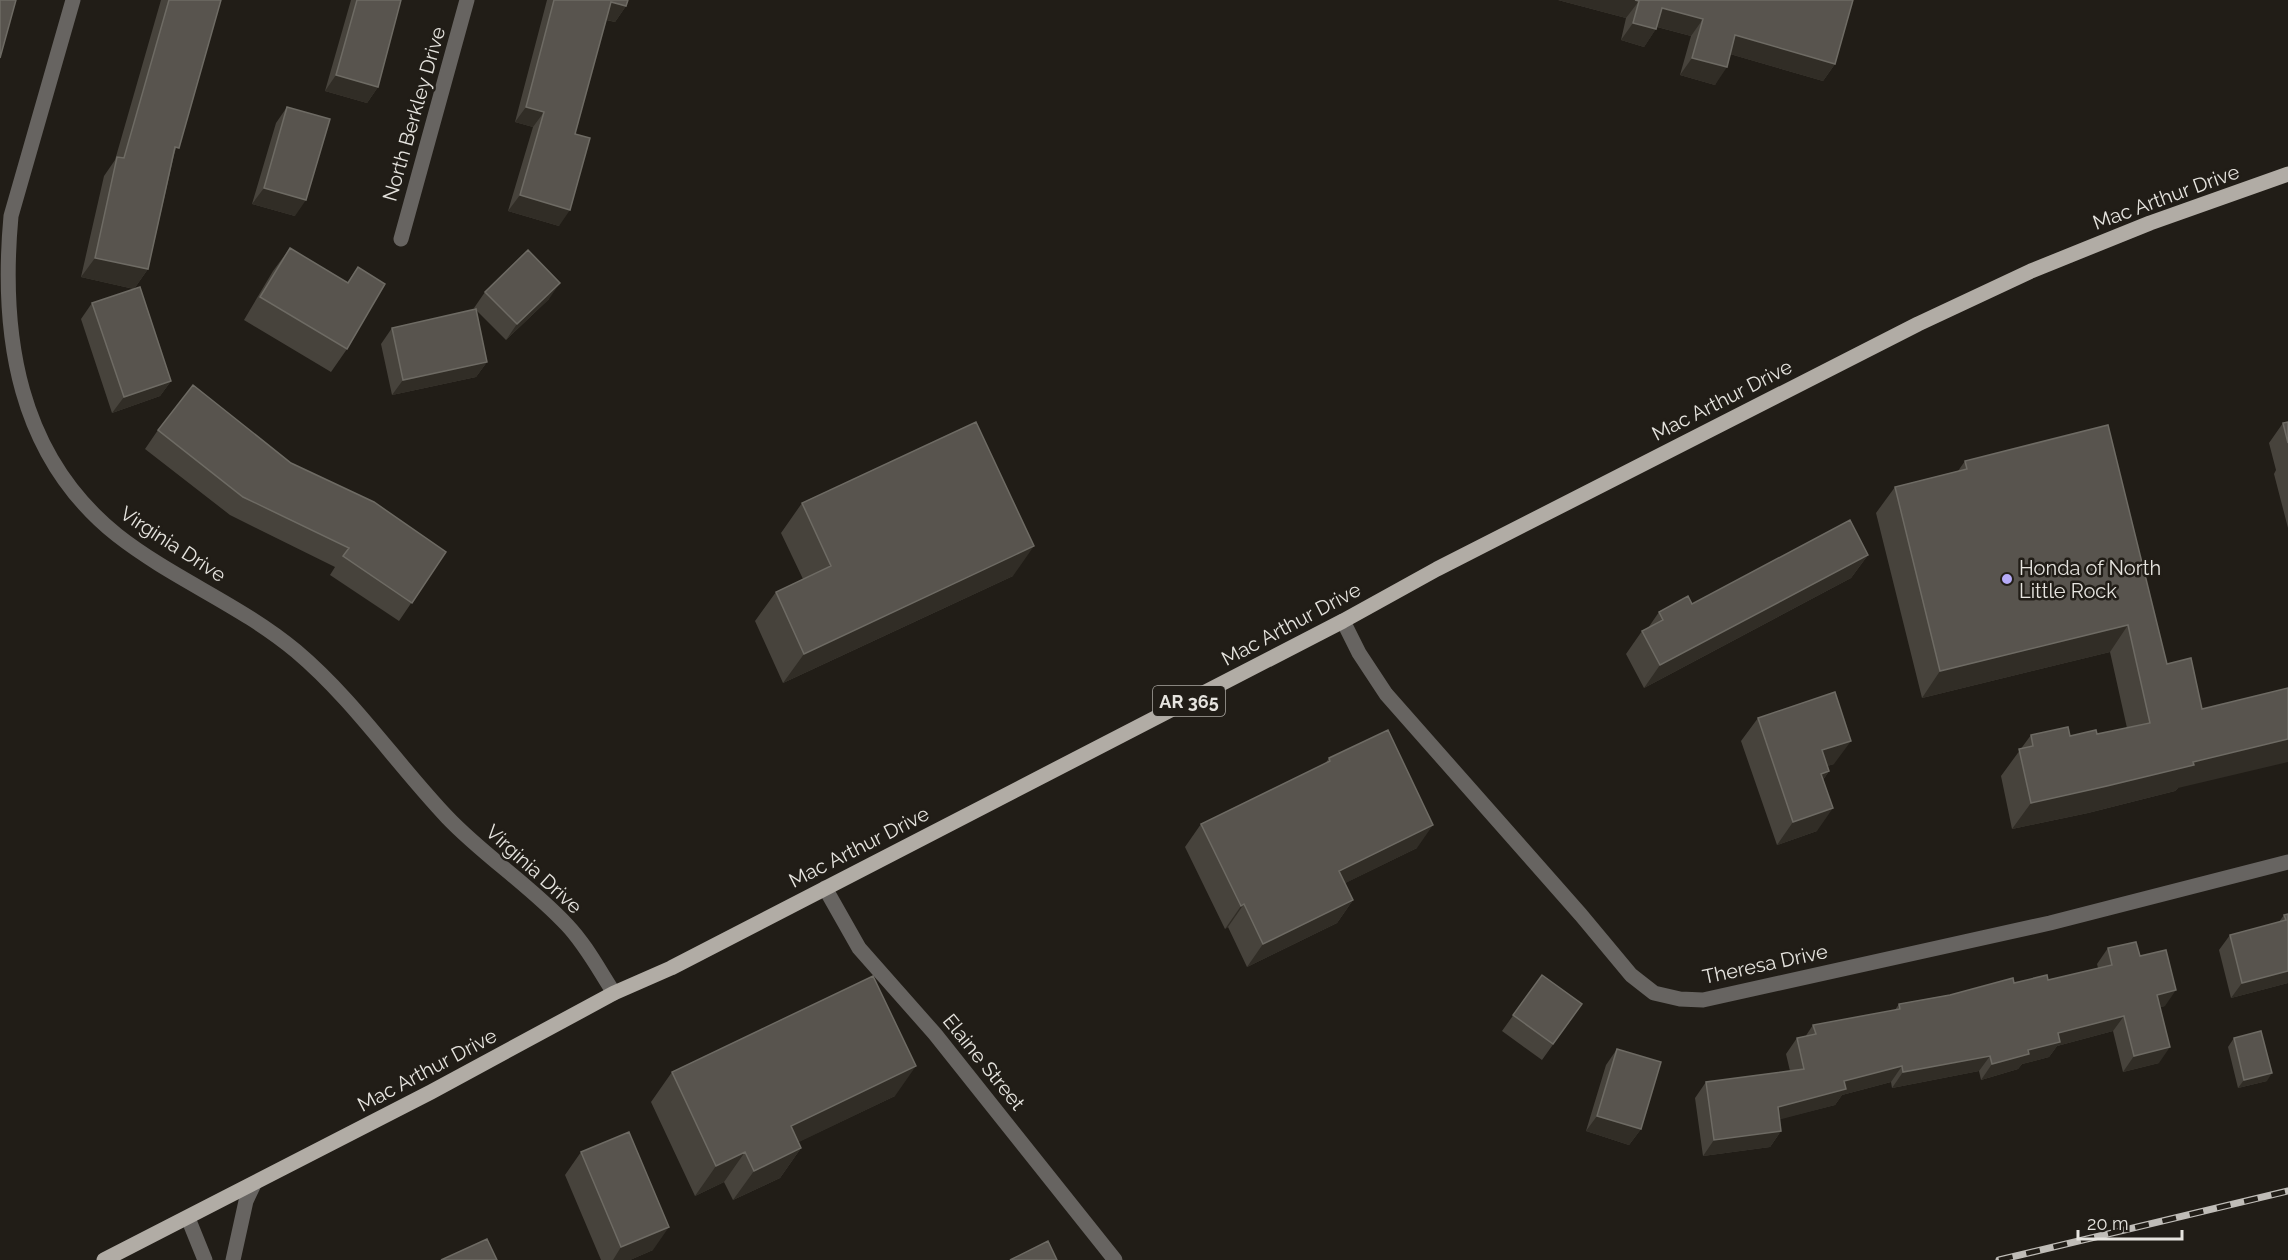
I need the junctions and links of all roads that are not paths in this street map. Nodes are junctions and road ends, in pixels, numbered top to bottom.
1 (73, 0) edge
2 (467, 0) edge
3 (2288, 174) edge
4 (401, 239) dead end
5 (1343, 621) junction
6 (2288, 862) edge
7 (825, 888) junction
8 (614, 993) junction
9 (254, 1184) junction
10 (188, 1218) junction
11 (104, 1260) edge
12 (205, 1260) edge
13 (233, 1260) edge
14 (1115, 1260) edge

1 - 8 street, Virginia Drive
2 - 4 street, North Berkley Drive
3 - 5 main road, Mac Arthur Drive / AR 365
5 - 6 street, Theresa Drive
5 - 7 main road, Mac Arthur Drive / AR 365
7 - 8 main road, Mac Arthur Drive / AR 365
7 - 14 street, Elaine Street
8 - 9 main road, Mac Arthur Drive / AR 365
9 - 10 main road, Mac Arthur Drive / AR 365
9 - 13 street
10 - 11 main road, Mac Arthur Drive / AR 365
10 - 12 street

